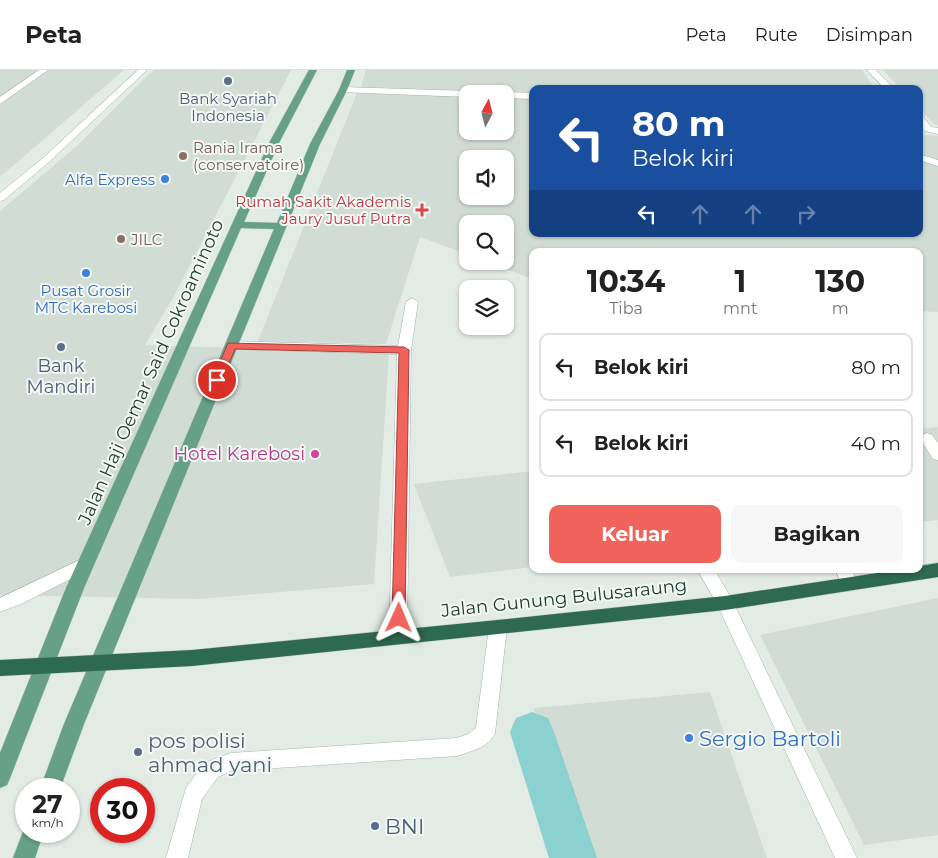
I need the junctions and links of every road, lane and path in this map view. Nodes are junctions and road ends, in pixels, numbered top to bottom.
1 (44, 70) edge
2 (143, 70) edge
3 (313, 70) edge
4 (351, 70) edge
5 (871, 70) edge
6 (886, 85) edge
7 (343, 90) junction
8 (459, 94) edge
9 (514, 95) edge
10 (529, 96) edge
11 (0, 101) edge
12 (923, 122) edge
13 (938, 131) edge
14 (923, 158) edge
15 (938, 163) edge
16 (0, 198) edge
17 (237, 225) junction
18 (281, 226) junction
19 (412, 302) dead end
20 (232, 346) junction
21 (404, 350) junction
22 (927, 438) dead end
23 (938, 455) edge
24 (86, 563) junction
25 (938, 570) edge
26 (923, 571) edge
27 (706, 573) edge
28 (892, 573) edge
29 (847, 576) edge
30 (725, 603) junction
31 (0, 605) edge
32 (498, 627) junction
33 (398, 637) junction
34 (100, 661) junction
35 (43, 666) junction
36 (0, 668) edge
37 (0, 778) edge
38 (54, 778) edge
39 (30, 843) edge
40 (24, 858) edge
41 (177, 858) edge
42 (846, 858) edge

1 - 11 street
2 - 16 street
3 - 17 main road, Jalan Haji Oemar Said Cokroaminoto
4 - 7 main road
5 - 6 street
7 - 8 street
7 - 18 main road
9 - 10 street
12 - 13 street
14 - 15 street
17 - 18 main road
17 - 24 main road, Jalan Haji Oemar Said Cokroaminoto
18 - 20 main road
19 - 21 street
20 - 21 street
20 - 34 main road
21 - 33 street
22 - 23 street
24 - 31 street
24 - 35 main road, Jalan Haji Oemar Said Cokroaminoto
25 - 26 highway, Jalan Gunung Bulusaraung
27 - 30 street
28 - 29 highway, Jalan Gunung Bulusaraung
29 - 30 highway, Jalan Gunung Bulusaraung
30 - 32 highway, Jalan Gunung Bulusaraung
30 - 42 street
32 - 33 highway, Jalan Gunung Bulusaraung
32 - 41 street
33 - 34 highway, Jalan Gunung Bulusaraung
34 - 35 highway, Jalan Gunung Bulusaraung
34 - 38 main road
35 - 36 highway, Jalan Gunung Bulusaraung
35 - 37 main road, Jalan Haji Oemar Said Cokroaminoto
39 - 40 main road

